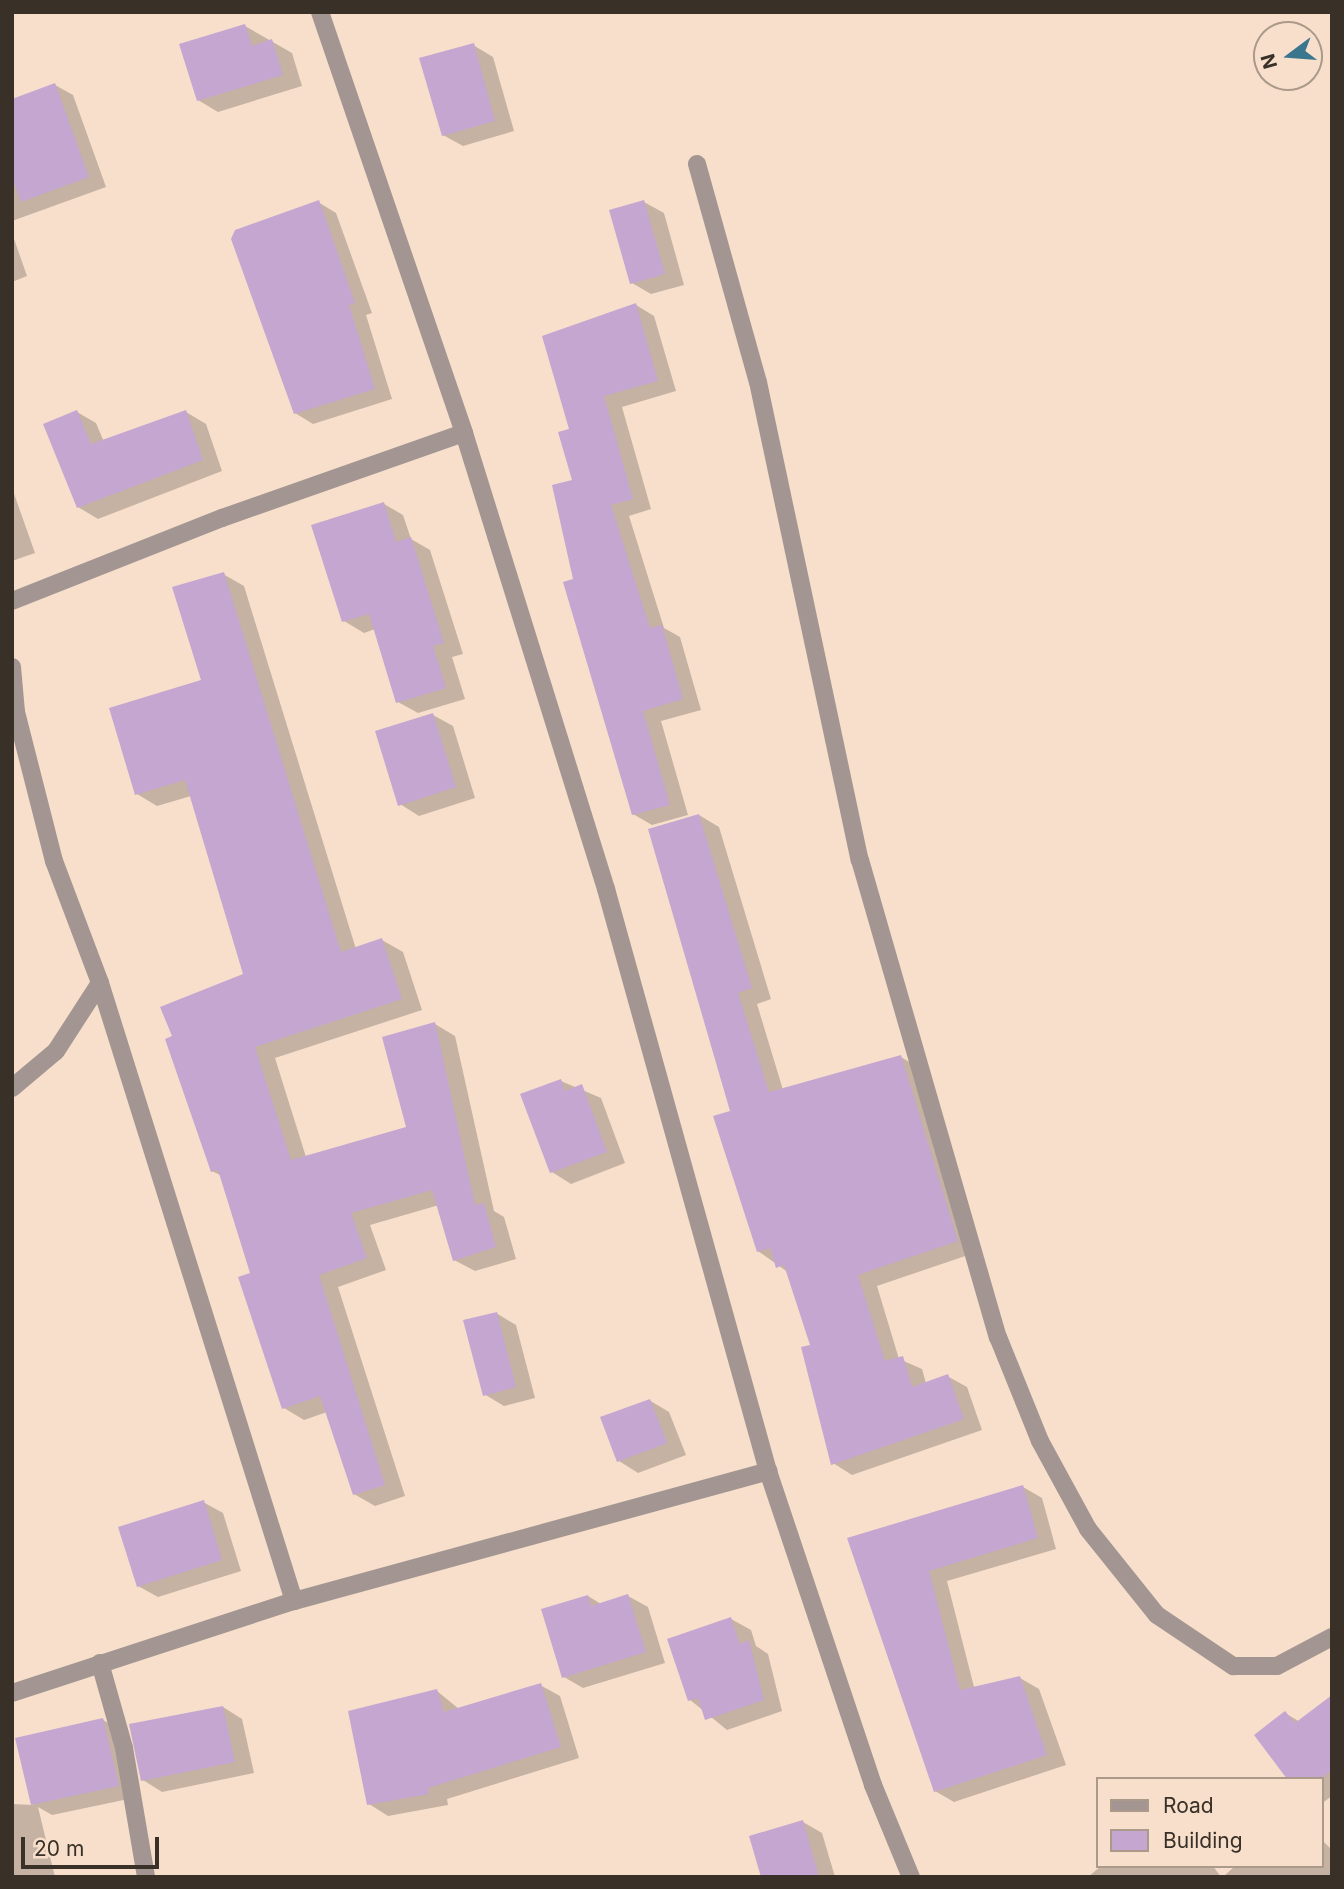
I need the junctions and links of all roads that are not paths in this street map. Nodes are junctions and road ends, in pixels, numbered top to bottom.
1 (320, 12) edge
2 (697, 164) dead end
3 (464, 433) junction
4 (12, 601) edge
5 (12, 667) edge
6 (100, 983) junction
7 (12, 1088) edge
8 (768, 1471) junction
9 (294, 1601) junction
10 (1332, 1637) edge
11 (100, 1663) junction
12 (12, 1693) edge
13 (146, 1877) edge
14 (911, 1877) edge

1 - 3 street
2 - 10 street
3 - 4 street
3 - 8 street
5 - 6 street
6 - 7 street
6 - 9 street
8 - 9 street
8 - 14 street
9 - 11 street
11 - 12 street
11 - 13 street

